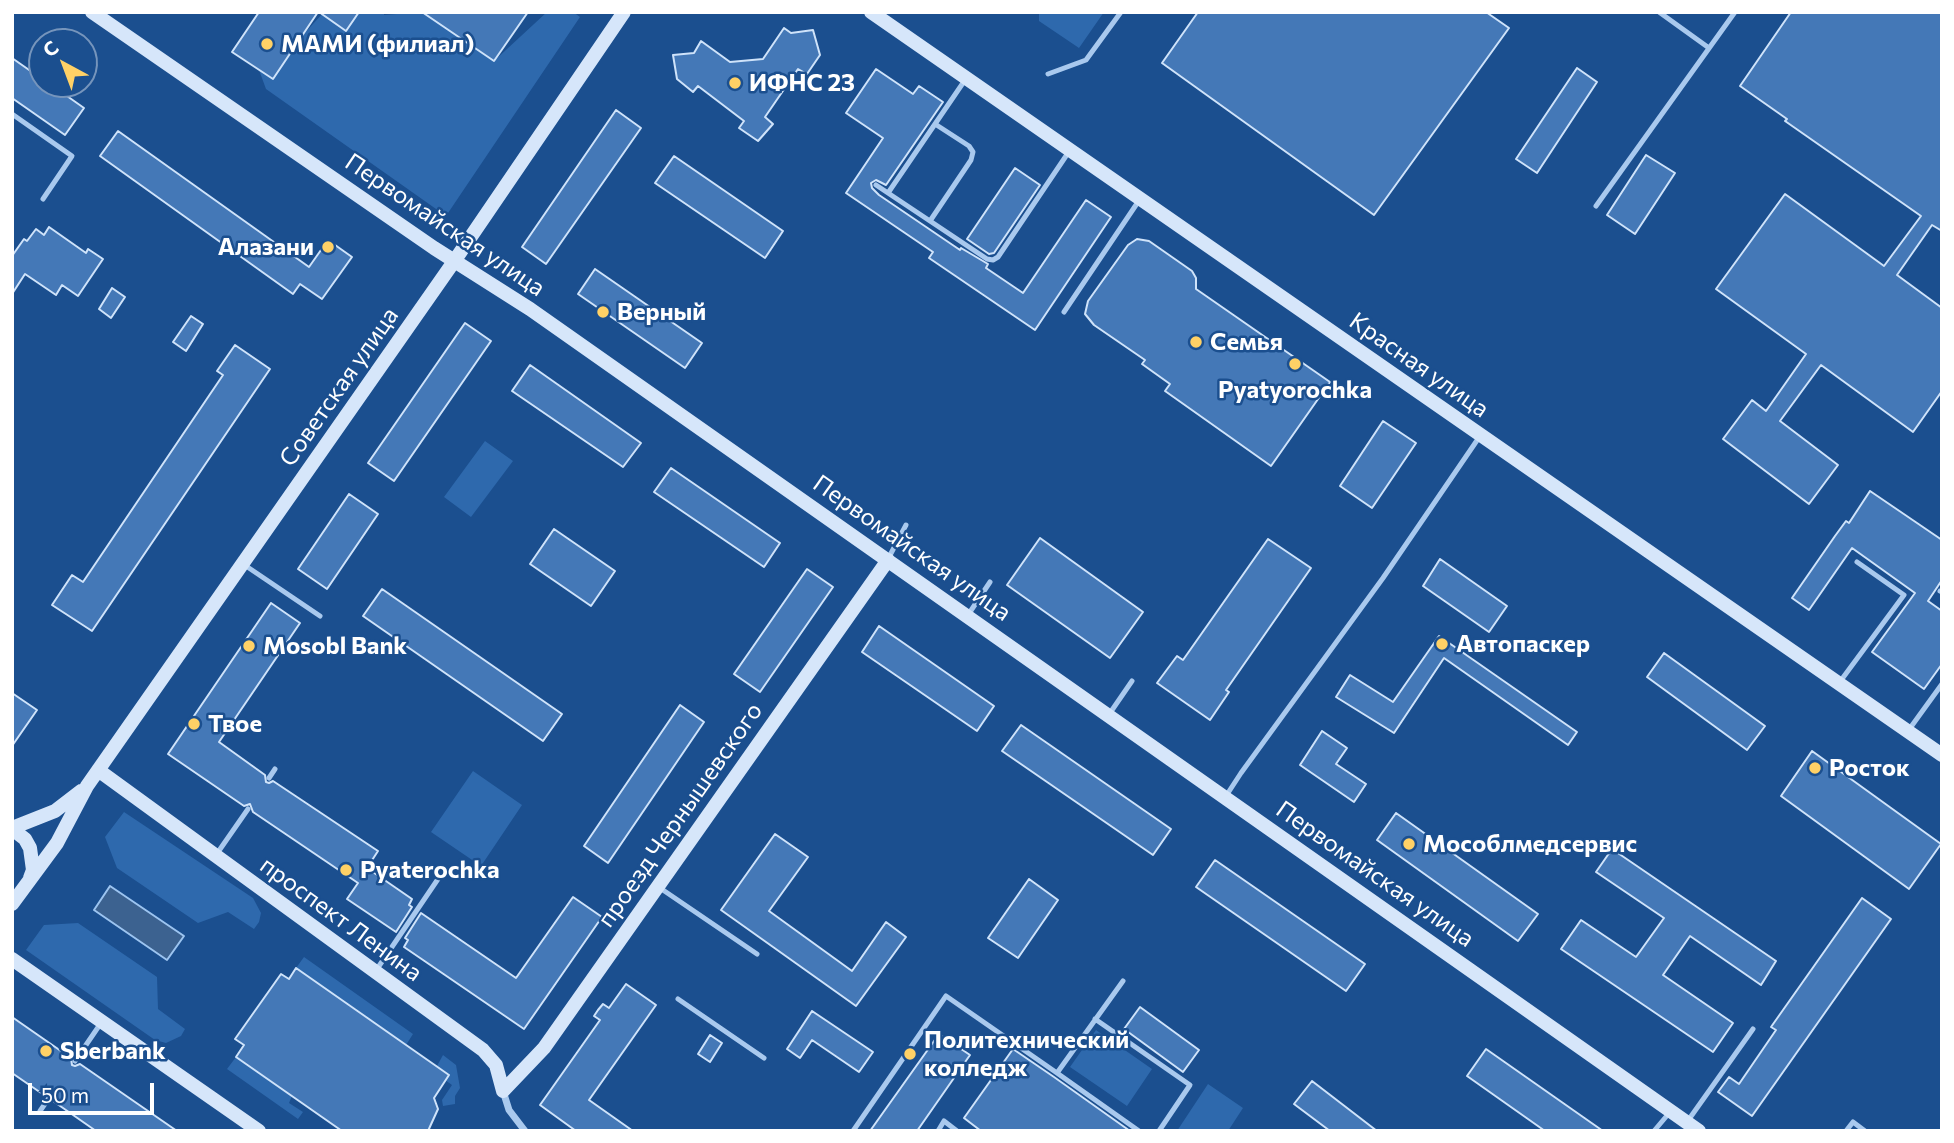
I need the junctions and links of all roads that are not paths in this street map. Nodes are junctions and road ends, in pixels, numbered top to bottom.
1 (92, 12) edge
2 (624, 12) edge
3 (871, 12) edge
4 (1121, 12) edge
5 (1659, 12) edge
6 (1735, 12) edge
7 (1709, 48) junction
8 (1048, 74) dead end
9 (966, 78) junction
10 (12, 114) edge
11 (936, 124) junction
12 (1070, 150) junction
13 (876, 185) dead end
14 (888, 193) junction
15 (43, 199) dead end
16 (1140, 199) junction
17 (1596, 206) dead end
18 (930, 221) junction
19 (455, 260) junction
20 (1064, 312) dead end
21 (1480, 435) junction
22 (906, 525) dead end
23 (888, 560) junction
24 (1857, 562) dead end
25 (243, 564) junction
26 (990, 582) dead end
27 (968, 615) junction
28 (320, 616) dead end
29 (1132, 681) dead end
30 (1839, 683) junction
31 (1942, 684) edge
32 (1109, 715) junction
33 (1908, 731) junction
34 (1942, 755) edge
35 (275, 769) dead end
36 (98, 771) junction
37 (269, 778) dead end
38 (87, 786) junction
39 (1226, 796) junction
40 (248, 809) dead end
41 (12, 828) edge
42 (215, 856) junction
43 (438, 879) dead end
44 (27, 886) junction
45 (657, 886) junction
46 (12, 904) edge
47 (757, 954) dead end
48 (12, 959) edge
49 (375, 972) junction
50 (1123, 981) dead end
51 (678, 999) dead end
52 (1096, 1019) junction
53 (102, 1021) junction
54 (1753, 1030) dead end
55 (764, 1058) dead end
56 (75, 1060) dead end
57 (1057, 1073) junction
58 (503, 1091) junction
59 (49, 1098) dead end
60 (40, 1111) dead end
61 (1671, 1111) junction
62 (1693, 1126) edge
63 (259, 1131) edge
64 (525, 1131) edge
65 (853, 1131) edge
66 (937, 1131) edge
67 (957, 1131) edge
68 (1139, 1131) edge
69 (1159, 1131) edge
70 (1654, 1131) edge
71 (1846, 1131) edge
72 (1865, 1131) edge

1 - 19 street, Первомайская улица
2 - 19 street, Советская улица
3 - 9 street, Красная улица
4 - 8 lane
5 - 7 lane
6 - 7 lane
7 - 17 lane
9 - 11 lane
9 - 12 street, Красная улица
10 - 15 lane
11 - 14 lane
11 - 18 lane
12 - 16 street, Красная улица
12 - 18 lane
13 - 14 lane
14 - 18 lane
16 - 20 lane
16 - 21 street, Красная улица
19 - 23 street, Первомайская улица
19 - 25 street, Советская улица
21 - 30 street, Красная улица
21 - 39 lane
22 - 23 lane
23 - 27 street, Первомайская улица
23 - 45 street, проезд Чернышевского
24 - 30 lane
25 - 28 lane
25 - 36 street, Советская улица
26 - 27 lane
27 - 32 street, Первомайская улица
29 - 32 lane
30 - 33 street, Красная улица
31 - 33 lane
32 - 39 street, Первомайская улица
33 - 34 street, Красная улица
35 - 37 lane
36 - 38 street, Советская улица
36 - 42 street, проспект Ленина
38 - 41 street, Советская улица
38 - 44 street, Советская улица
39 - 61 street, Первомайская улица
40 - 42 lane
41 - 44 street
42 - 49 street, проспект Ленина
43 - 49 lane
44 - 46 street, Советская улица
45 - 47 lane
45 - 58 street, проезд Чернышевского
48 - 53 street
49 - 58 street, проспект Ленина
50 - 52 lane
51 - 55 lane
52 - 57 lane
52 - 69 lane
53 - 56 lane
53 - 63 street
54 - 62 lane
57 - 65 lane
57 - 68 lane
58 - 64 street, проспект Ленина
59 - 60 lane
61 - 62 street, Первомайская улица
61 - 70 lane
66 - 67 lane
71 - 72 lane

